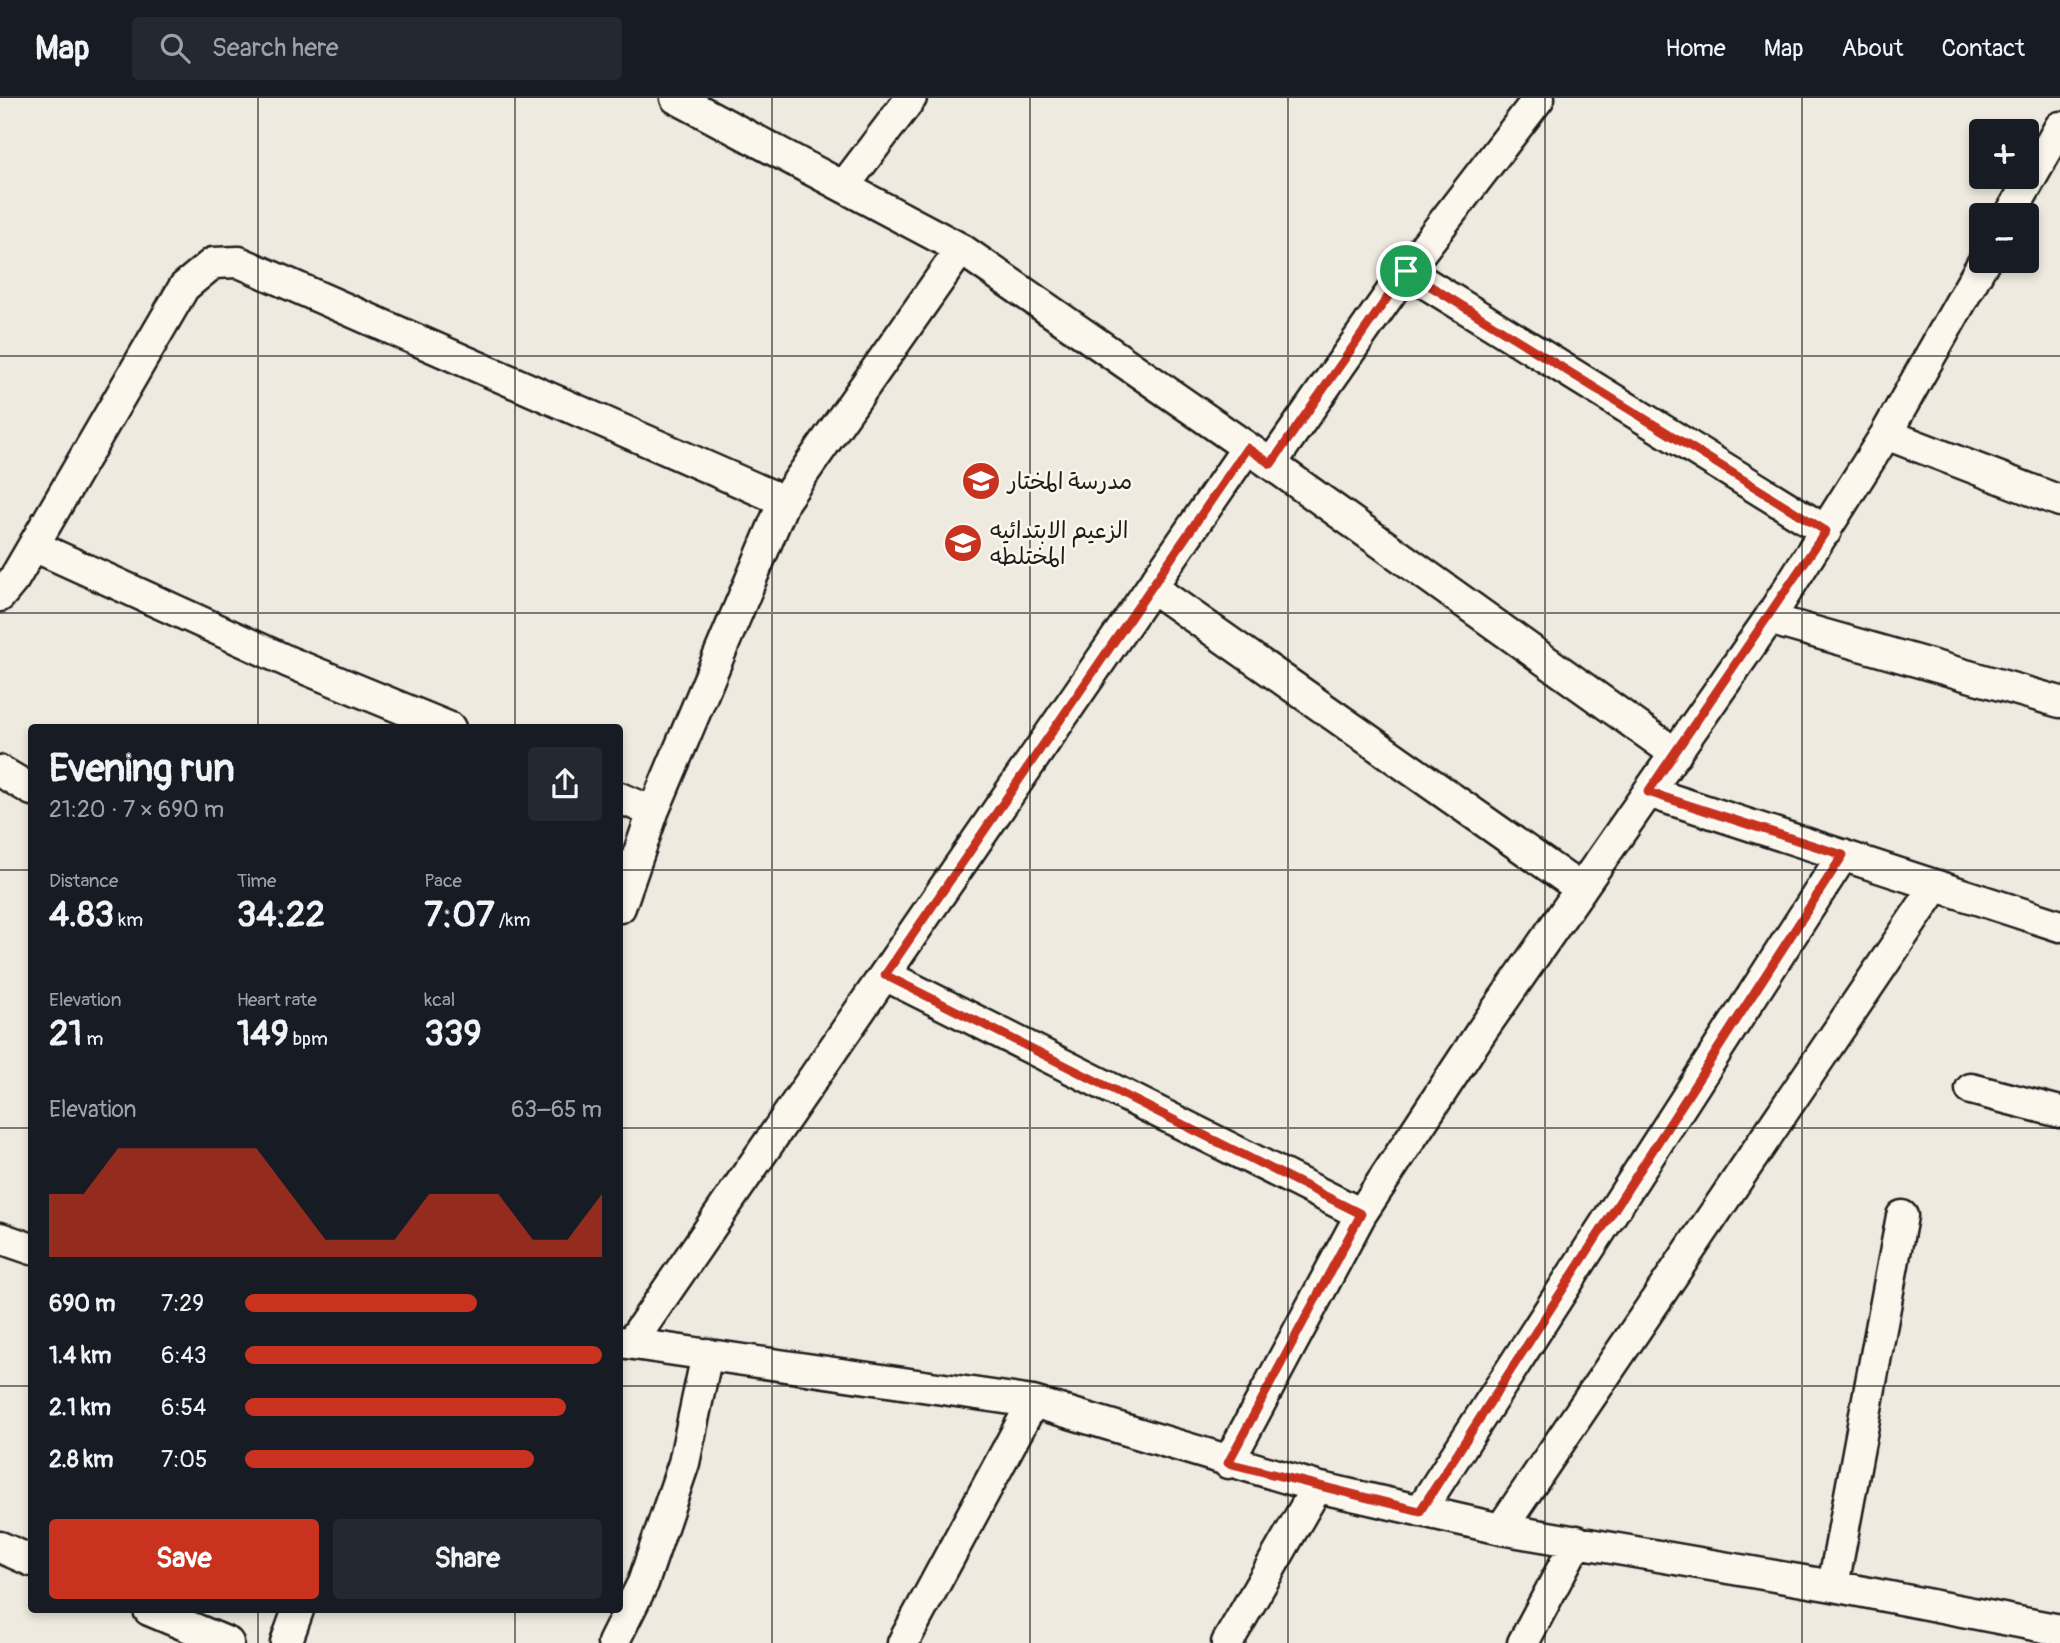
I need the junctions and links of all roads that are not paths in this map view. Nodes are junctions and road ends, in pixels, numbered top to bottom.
1 (676, 98) edge
2 (911, 98) edge
3 (1539, 98) edge
4 (2060, 127) edge
5 (844, 186) junction
6 (2017, 203) edge
7 (961, 249) junction
8 (1406, 271) junction
9 (1977, 273) edge
10 (1886, 434) junction
11 (1259, 456) junction
12 (784, 501) junction
13 (2060, 501) edge
14 (1826, 531) junction
15 (34, 546) junction
16 (1151, 587) junction
17 (0, 596) edge
18 (1769, 619) junction
19 (2060, 702) edge
20 (440, 724) edge
21 (1675, 754) junction
22 (0, 771) edge
23 (28, 788) edge
24 (1648, 792) junction
25 (623, 799) edge
26 (653, 812) junction
27 (1843, 855) junction
28 (1936, 886) junction
29 (1581, 889) junction
30 (623, 898) edge
31 (2060, 926) edge
32 (885, 975) junction
33 (1971, 1089) dead end
34 (2060, 1112) edge
35 (1361, 1214) junction
36 (1902, 1216) dead end
37 (0, 1238) edge
38 (28, 1248) edge
39 (625, 1342) edge
40 (707, 1354) junction
41 (1033, 1402) junction
42 (1228, 1463) junction
43 (1317, 1487) junction
44 (1420, 1511) junction
45 (1501, 1529) junction
46 (1577, 1541) junction
47 (0, 1547) edge
48 (28, 1558) edge
49 (1833, 1587) junction
50 (156, 1613) edge
51 (297, 1613) edge
52 (2060, 1630) edge
53 (2018, 1633) edge
54 (228, 1643) edge
55 (286, 1643) edge
56 (613, 1643) edge
57 (903, 1643) edge
58 (1227, 1643) edge
59 (1523, 1643) edge

1 - 5 street
2 - 5 street
3 - 8 street
4 - 6 street
5 - 7 street
7 - 11 street
7 - 12 street
8 - 11 street
8 - 14 street
9 - 10 street
10 - 13 street
10 - 14 street
11 - 16 street
11 - 21 street
12 - 15 street
12 - 26 street
14 - 18 street
15 - 17 street
15 - 20 street
16 - 29 street
16 - 32 street
18 - 19 street
18 - 21 street
21 - 24 street
22 - 23 street
24 - 27 street
24 - 29 street
25 - 26 street
26 - 30 street
27 - 28 street
27 - 44 street
28 - 31 street
28 - 45 street
29 - 35 street
32 - 35 street
32 - 39 street
33 - 34 street
35 - 42 street
36 - 49 street
37 - 38 street
39 - 40 street
40 - 41 street
40 - 56 street
41 - 42 street
41 - 57 street
42 - 43 street
43 - 44 street
43 - 58 street
44 - 45 street
45 - 46 street
46 - 49 street
46 - 59 street
47 - 48 street
49 - 53 street
50 - 54 street
51 - 55 street
52 - 53 street

